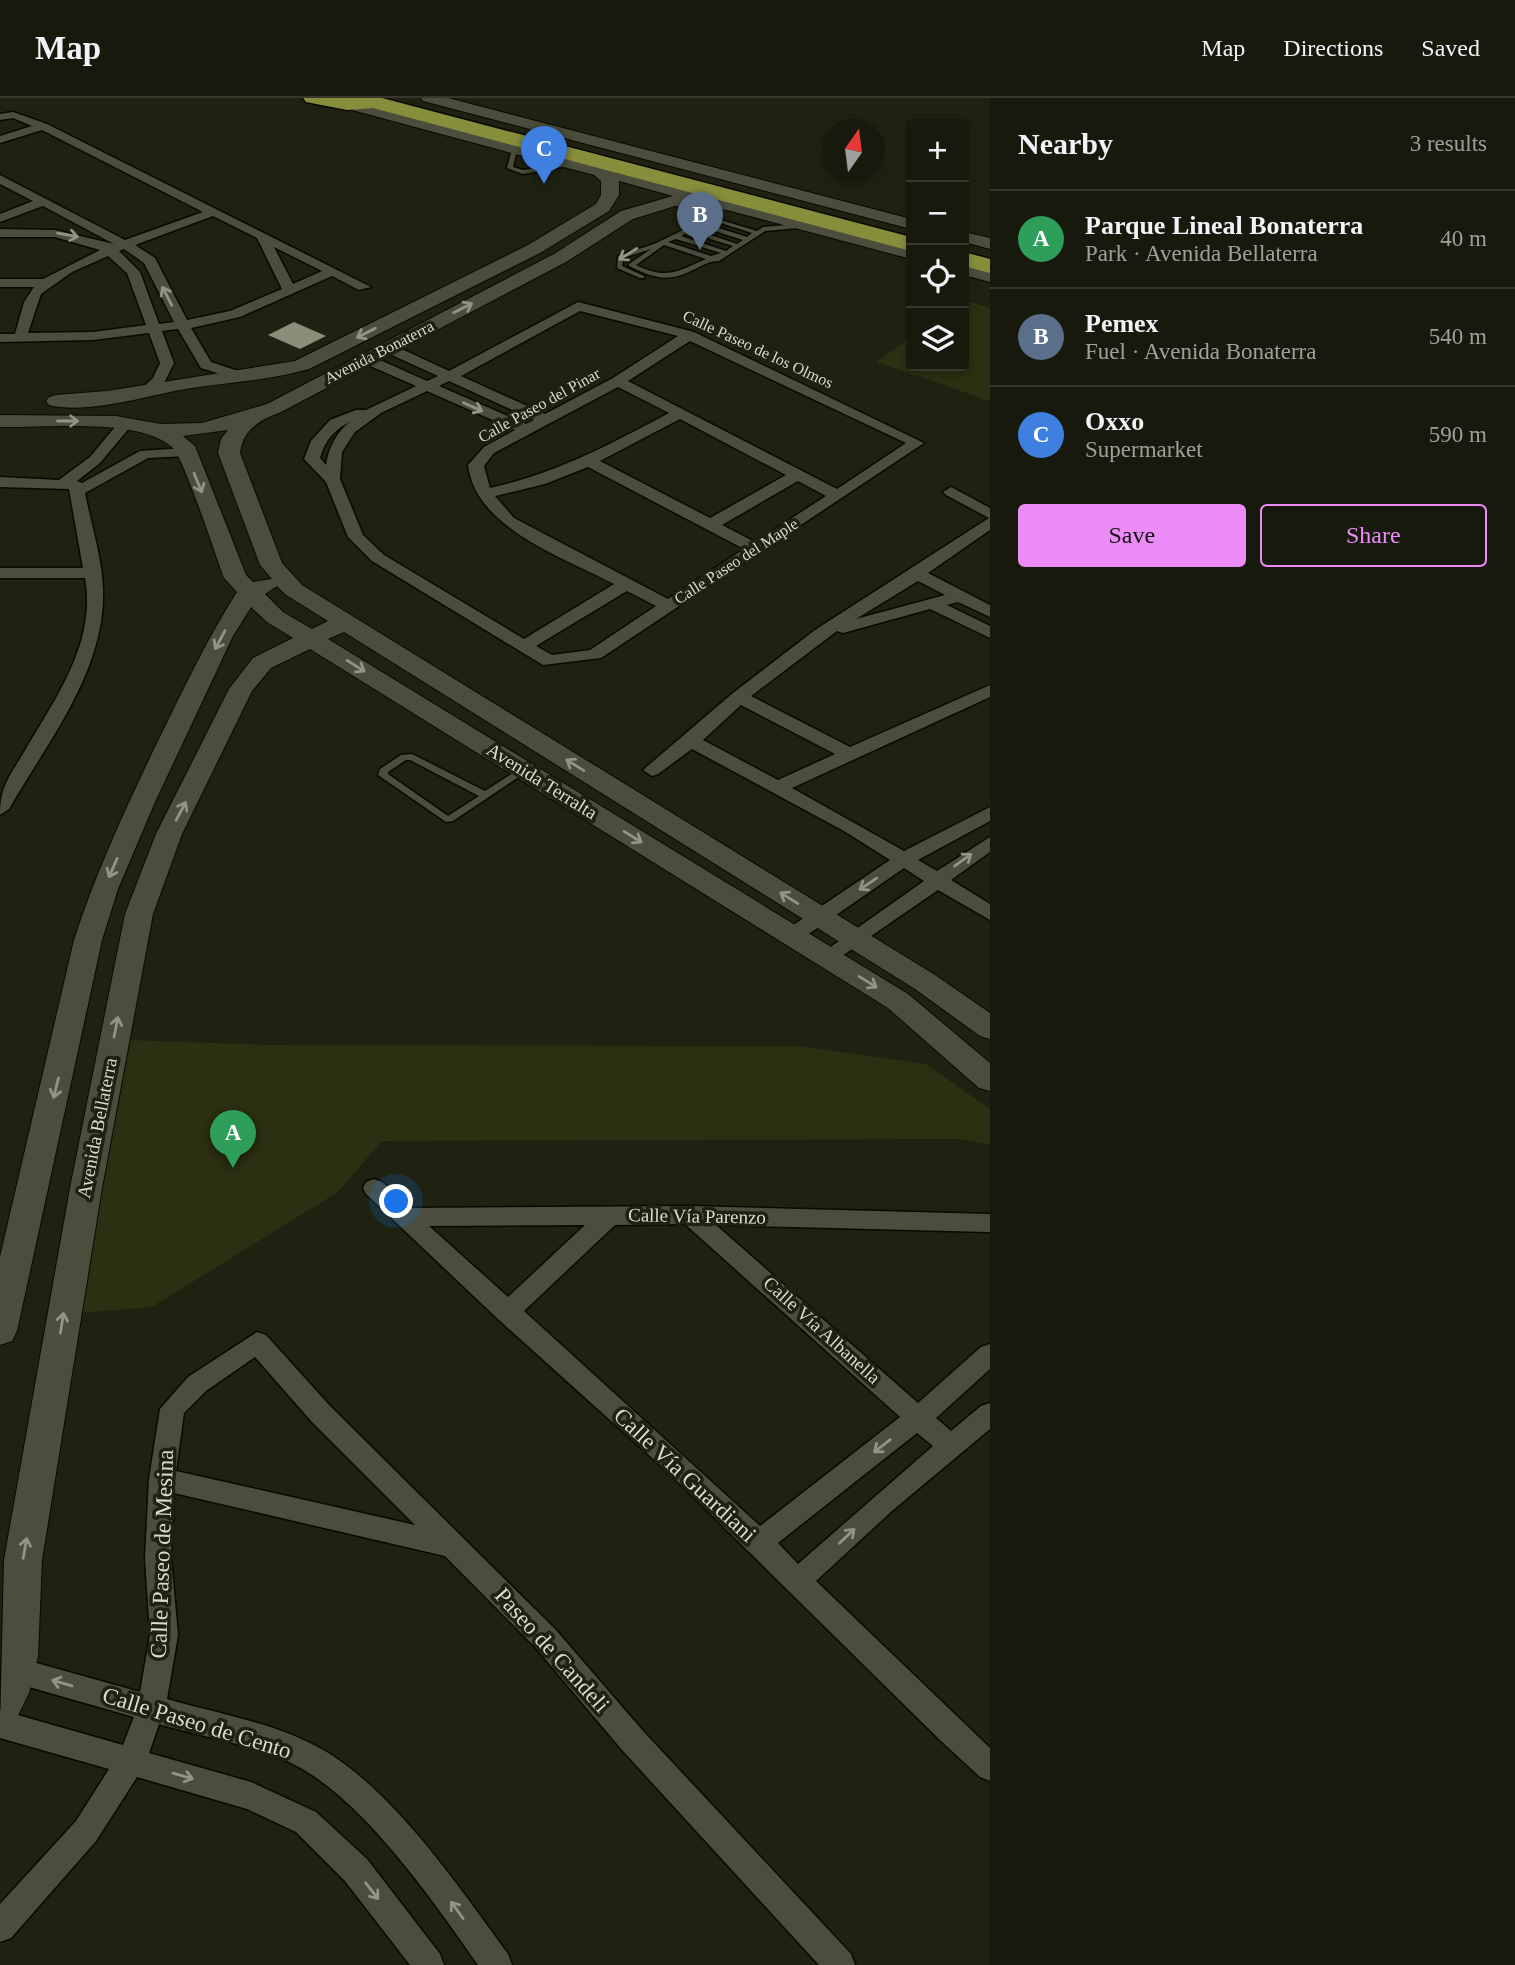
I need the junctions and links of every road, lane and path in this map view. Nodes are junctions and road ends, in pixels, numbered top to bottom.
1 (313, 98) edge
2 (429, 98) edge
3 (379, 104) edge
4 (0, 117) edge
5 (43, 126) junction
6 (0, 141) edge
7 (660, 167) junction
8 (597, 169) junction
9 (637, 179) joint
10 (0, 180) edge
11 (705, 195) junction
12 (43, 202) junction
13 (603, 208) junction
14 (214, 212) junction
15 (627, 215) junction
16 (0, 218) edge
17 (695, 223) junction
18 (906, 223) edge
19 (685, 229) junction
20 (826, 231) junction
21 (0, 233) edge
22 (758, 233) junction
23 (906, 233) edge
24 (262, 236) junction
25 (674, 236) junction
26 (969, 238) edge
27 (748, 239) junction
28 (663, 243) junction
29 (906, 243) edge
30 (123, 244) junction
31 (990, 244) edge
32 (738, 246) junction
33 (534, 249) junction
34 (969, 249) edge
35 (109, 251) junction
36 (727, 253) junction
37 (906, 253) edge
38 (990, 255) edge
39 (560, 258) junction
40 (713, 259) junction
41 (969, 260) edge
42 (990, 266) edge
43 (969, 270) edge
44 (333, 271) junction
45 (990, 276) edge
46 (0, 283) edge
47 (46, 283) junction
48 (364, 287) dead end
49 (289, 290) junction
50 (182, 325) junction
51 (154, 329) junction
52 (689, 335) junction
53 (0, 338) edge
54 (20, 338) junction
55 (388, 348) junction
56 (366, 359) junction
57 (265, 375) junction
58 (449, 376) junction
59 (242, 377) junction
60 (618, 381) junction
61 (427, 386) junction
62 (146, 391) junction
63 (117, 398) junction
64 (38, 401) dead end
65 (282, 402) junction
66 (680, 414) junction
67 (250, 417) junction
68 (546, 420) junction
69 (0, 421) edge
70 (121, 423) junction
71 (161, 430) junction
72 (526, 430) junction
73 (917, 443) joint
74 (102, 452) junction
75 (186, 452) junction
76 (132, 461) junction
77 (589, 461) junction
78 (797, 474) junction
79 (0, 482) edge
80 (73, 486) junction
81 (951, 492) dead end
82 (487, 493) junction
83 (837, 495) junction
84 (990, 514) edge
85 (990, 523) edge
86 (710, 525) junction
87 (756, 549) junction
88 (0, 573) edge
89 (92, 573) junction
90 (917, 574) junction
91 (283, 578) junction
92 (626, 584) junction
93 (249, 592) junction
94 (960, 596) junction
95 (935, 605) junction
96 (668, 606) junction
97 (990, 612) edge
98 (345, 622) junction
99 (990, 633) edge
100 (821, 634) junction
101 (310, 638) junction
102 (524, 646) junction
103 (990, 690) edge
104 (738, 697) junction
105 (691, 741) junction
106 (849, 754) junction
107 (524, 770) junction
108 (652, 770) dead end
109 (9, 776) edge
110 (778, 787) junction
111 (485, 795) junction
112 (0, 809) edge
113 (990, 813) edge
114 (990, 843) edge
115 (904, 859) junction
116 (936, 879) junction
117 (990, 913) edge
118 (820, 917) junction
119 (793, 935) junction
120 (855, 939) junction
121 (829, 958) junction
122 (990, 1028) edge
123 (990, 1080) edge
124 (374, 1188) dead end
125 (610, 1215) junction
126 (690, 1215) junction
127 (405, 1217) junction
128 (990, 1223) edge
129 (508, 1313) junction
130 (0, 1331) edge
131 (257, 1342) joint
132 (990, 1354) edge
133 (990, 1414) edge
134 (919, 1417) junction
135 (951, 1447) junction
136 (162, 1479) junction
137 (758, 1543) junction
138 (454, 1547) junction
139 (797, 1582) junction
140 (9, 1595) edge
141 (15, 1670) junction
142 (151, 1709) junction
143 (0, 1710) edge
144 (0, 1724) edge
145 (987, 1757) edge
146 (131, 1761) junction
147 (0, 1927) edge
148 (429, 1965) edge
149 (497, 1965) edge
150 (840, 1965) edge

1 - 3 highway
2 - 11 street
3 - 7 highway
3 - 8 street
3 - 11 highway
4 - 5 street
5 - 6 street
5 - 14 street
7 - 11 highway
7 - 23 highway
8 - 9 street
8 - 13 street
9 - 11 highway
10 - 12 street
11 - 15 street, Avenida Bonaterra
11 - 17 lane
11 - 18 street
11 - 20 street, Avenida Bonaterra
11 - 22 lane
11 - 29 highway
12 - 16 street
12 - 30 street
13 - 15 street
13 - 33 street, Avenida Bonaterra
14 - 24 street
14 - 30 street
15 - 39 street, Avenida Bonaterra
17 - 19 lane
17 - 27 lane
19 - 25 lane
19 - 32 lane
20 - 22 lane
20 - 37 street, Avenida Bonaterra
21 -> 35 street
22 - 27 lane
24 - 44 street
24 - 49 street
25 - 28 lane
25 - 36 lane
26 - 31 street
27 - 32 lane
28 - 40 lane
28 - 40 lane
28 -> 40 lane
30 - 35 street
50 -> 30 street
32 - 36 lane
33 - 39 street
33 -> 57 street, Avenida Bonaterra
34 - 38 highway
35 - 47 street
35 - 51 street
36 - 40 lane
55 -> 39 street, Avenida Bonaterra
41 - 42 highway
43 - 45 street
44 - 48 street
44 - 49 street
46 - 47 street
47 - 54 street
49 - 50 street
50 - 51 street
50 - 59 street
51 - 54 street
51 - 62 street
52 - 58 street, Calle Paseo de los Olmos
52 - 60 street, Calle Paseo del Pinar
52 - 73 street, Calle Paseo de los Olmos
53 - 54 street
55 - 56 street, Avenida Bonaterra
55 - 58 street
56 - 61 street
56 - 65 street, Avenida Bonaterra
57 - 59 street, Avenida Bonaterra
57 - 65 street
58 - 61 street
58 - 68 street
59 - 62 street, Avenida Bonaterra
60 - 66 street
60 - 68 street, Calle Paseo del Pinar
61 -> 72 street
61 - 102 street
62 - 63 street, Avenida Bonaterra
63 - 64 street, Avenida Bonaterra
63 - 70 street
65 - 67 street, Avenida Bonaterra
66 - 77 street
66 - 78 street
67 - 71 street, Avenida Bonaterra
67 - 91 street, Avenida Terralta
68 - 72 street, Calle Paseo del Pinar
69 -> 70 street, Avenida Bonaterra
70 - 71 street, Avenida Bonaterra
70 - 74 street
71 - 75 street, Avenida Terralta
72 - 82 street, Calle Paseo del Pinar
73 - 83 street, Calle Paseo del Maple
74 - 76 street
74 - 80 street
75 - 76 street
75 -> 93 street, Avenida Terralta
76 - 80 street
77 - 82 street
77 - 86 street
78 - 83 street
78 - 86 street
79 - 80 street
80 - 89 street
81 - 84 street
82 - 92 street, Calle Paseo del Pinar
83 - 87 street, Calle Paseo del Maple
85 - 90 street
86 - 87 street
87 - 96 street, Calle Paseo del Maple
88 - 89 street
89 - 109 street
90 - 94 street
90 - 100 street
91 - 93 street
91 - 98 street, Avenida Terralta
92 - 96 street, Calle Paseo del Pinar
92 - 102 street
93 - 101 street, Avenida Terralta
93 -> 130 street
94 - 95 street
94 - 97 street
95 - 99 street
95 - 100 street
96 - 102 street, Calle Paseo del Maple
98 - 101 street, Avenida Bellaterra
118 -> 98 street, Avenida Terralta
100 - 104 street
101 -> 107 street, Avenida Terralta
140 -> 101 street, Avenida Bellaterra
103 - 106 street
104 - 105 street
104 - 106 street
105 - 108 street
105 - 110 street
106 - 110 street
107 - 111 lane
107 -> 119 street, Avenida Terralta
109 - 112 street
110 - 115 street
111 - 111 lane
113 - 115 street
116 -> 114 street
115 - 116 street
115 -> 118 street
116 - 117 street
116 - 120 street
118 - 119 street
118 - 120 street, Avenida Terralta
119 - 121 street, Avenida Terralta
120 - 121 street
120 - 122 street, Avenida Terralta
121 -> 123 street, Avenida Terralta
124 - 127 street, Calle Vía Guardiani
125 - 126 street, Calle Vía Parenzo
125 - 127 street, Calle Vía Parenzo
125 - 129 street
126 - 128 street, Calle Vía Parenzo
126 - 134 street, Calle Vía Albanella
127 - 129 street, Calle Vía Guardiani
129 - 137 street, Calle Vía Guardiani
131 - 136 street, Calle Paseo de Mesina
131 - 138 street, Paseo de Candeli
132 - 134 street
133 - 135 street
134 - 135 street, Calle Vía Albanella
134 -> 137 street
139 -> 135 street
136 - 138 street
136 - 142 street, Calle Paseo de Mesina
137 - 139 street, Calle Vía Guardiani
138 - 150 street, Paseo de Candeli
139 - 145 street, Calle Vía Guardiani
140 - 141 street, Avenida Bellaterra
142 -> 141 street, Calle Paseo de Cento
141 - 143 street, Avenida Bellaterra
142 - 146 street, Calle Paseo de Mesina
149 -> 142 street, Calle Paseo de Cento
144 - 146 street
146 - 147 street, Calle Paseo de Mesina
146 -> 148 street

